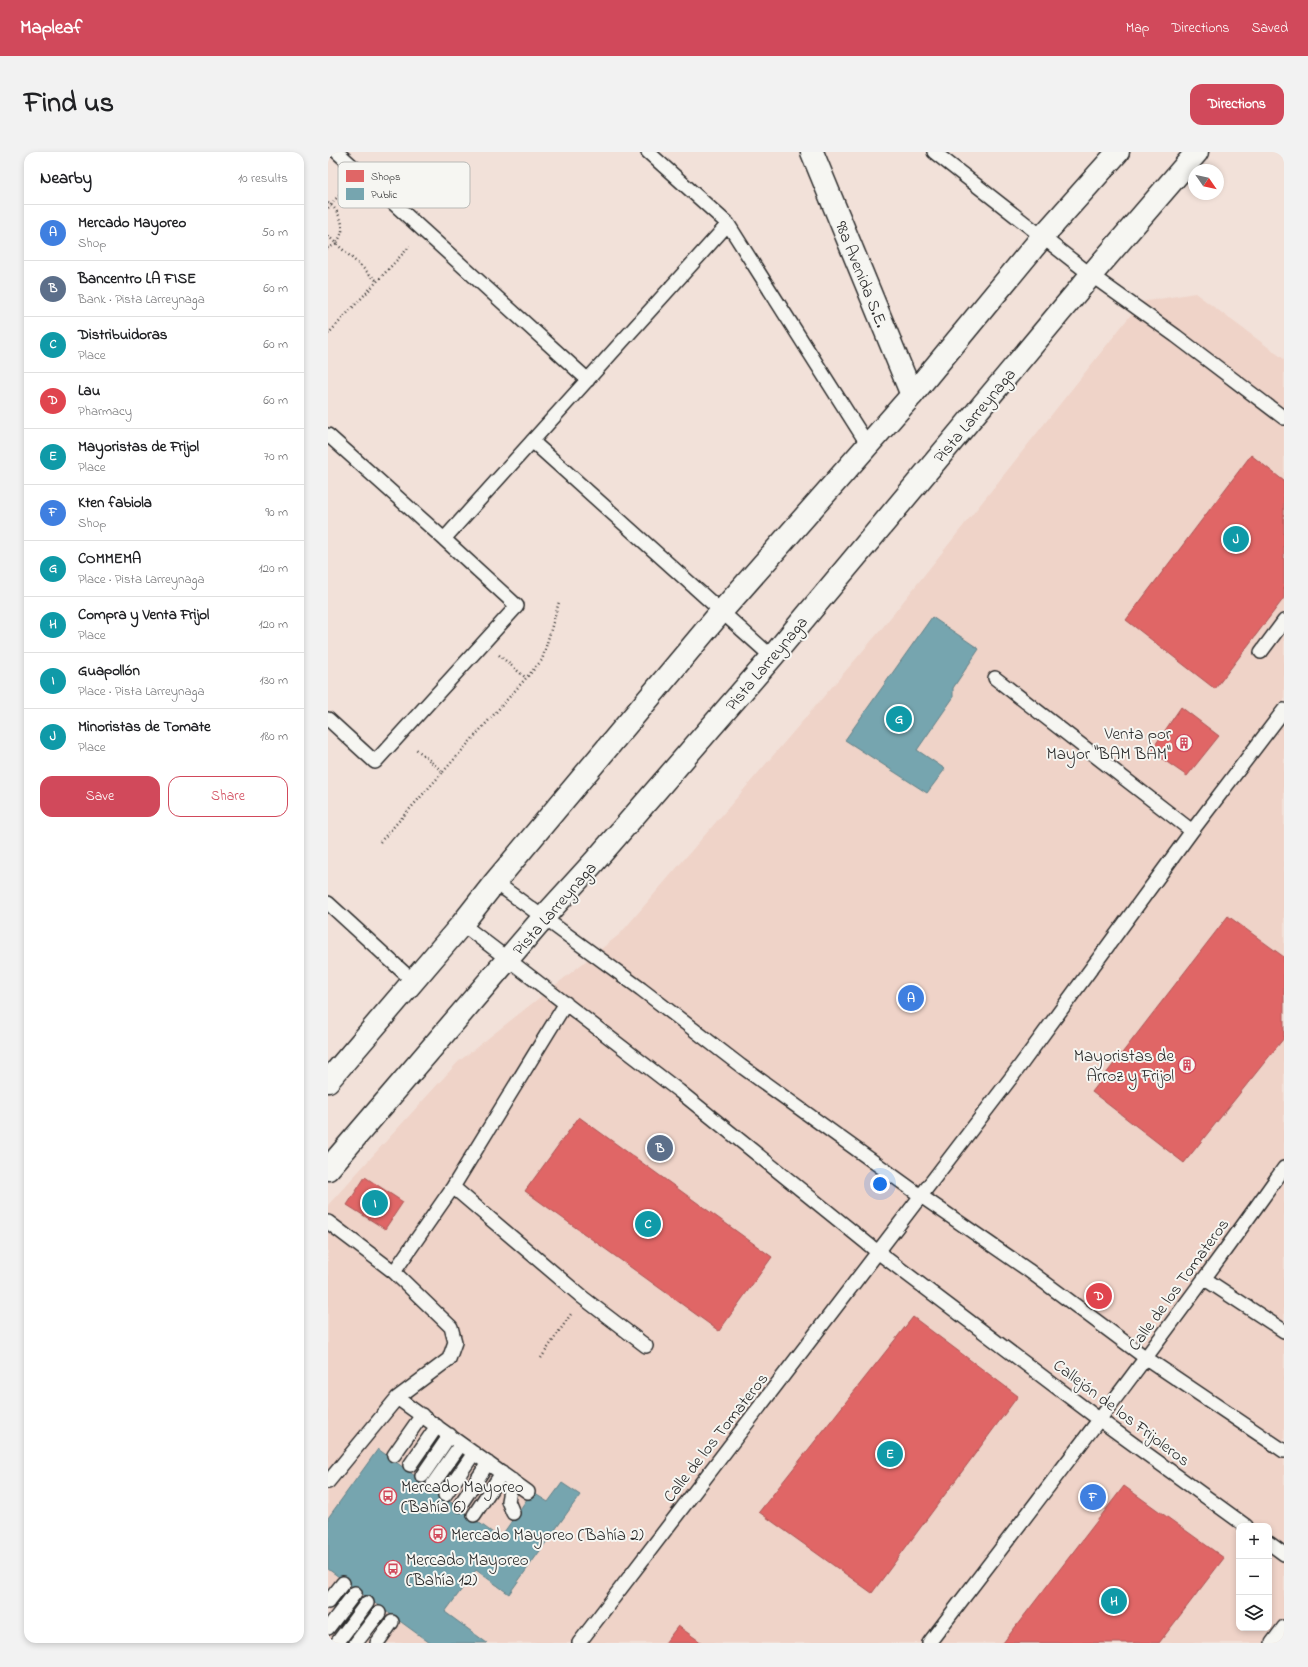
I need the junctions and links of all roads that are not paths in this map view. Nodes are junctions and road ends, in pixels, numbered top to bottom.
1 (337, 152) edge
2 (648, 152) edge
3 (812, 152) edge
4 (934, 152) edge
5 (1118, 152) edge
6 (1197, 152) edge
7 (347, 162) edge
8 (398, 208) edge
9 (728, 224) junction
10 (1043, 236) junction
11 (1091, 275) junction
12 (588, 380) junction
13 (912, 395) junction
14 (1284, 418) edge
15 (328, 435) edge
16 (532, 441) junction
17 (868, 445) junction
18 (444, 539) junction
19 (721, 612) junction
20 (1284, 621) edge
21 (1261, 652) dead end
22 (772, 657) junction
23 (995, 678) dead end
24 (1284, 710) edge
25 (328, 719) edge
26 (1192, 831) junction
27 (495, 882) junction
28 (328, 903) edge
29 (543, 918) junction
30 (462, 924) junction
31 (509, 959) junction
32 (413, 981) junction
33 (566, 1003) junction
34 (328, 1082) edge
35 (328, 1168) edge
36 (1284, 1168) edge
37 (453, 1187) junction
38 (921, 1196) junction
39 (328, 1222) edge
40 (879, 1253) junction
41 (394, 1272) junction
42 (1205, 1279) junction
43 (1284, 1331) edge
44 (646, 1346) dead end
45 (1146, 1358) junction
46 (397, 1398) junction
47 (422, 1415) junction
48 (1100, 1420) junction
49 (437, 1426) junction
50 (450, 1435) junction
51 (462, 1444) junction
52 (1284, 1451) edge
53 (474, 1453) junction
54 (394, 1455) dead end
55 (488, 1463) junction
56 (410, 1465) dead end
57 (422, 1476) dead end
58 (507, 1476) junction
59 (328, 1482) edge
60 (433, 1484) dead end
61 (528, 1492) dead end
62 (445, 1494) dead end
63 (460, 1505) dead end
64 (513, 1513) dead end
65 (474, 1515) dead end
66 (1242, 1523) edge
67 (1272, 1545) edge
68 (1284, 1554) edge
69 (343, 1583) dead end
70 (355, 1593) dead end
71 (328, 1602) edge
72 (368, 1603) dead end
73 (379, 1613) dead end
74 (392, 1622) dead end
75 (1284, 1626) edge
76 (328, 1628) edge
77 (337, 1643) edge
78 (356, 1643) edge
79 (377, 1643) edge
80 (579, 1643) edge
81 (929, 1643) edge
82 (1272, 1643) edge

1 - 7 lane
2 - 9 lane
3 - 13 main road, 98a Avenida S.E.
4 - 10 lane
5 - 10 main road
6 - 11 main road, Pista Larreynaga
8 - 12 lane
9 - 12 lane
9 - 17 lane
10 - 11 lane
10 - 13 main road
11 - 14 lane
11 - 22 main road, Pista Larreynaga
12 - 16 lane
13 - 17 main road
15 - 18 lane
16 - 18 lane
16 - 19 lane
17 - 19 main road
18 - 25 lane
19 - 22 lane
19 - 27 main road
20 - 21 lane
22 - 29 main road, Pista Larreynaga
23 - 26 lane
24 - 26 lane, Calle de los Tomateros
26 - 38 lane, Calle de los Tomateros
27 - 29 lane
27 - 30 main road
28 - 32 lane
29 - 31 main road, Pista Larreynaga
29 - 38 lane
30 - 31 lane, Callejón de los Frijoleros
30 - 32 main road
31 - 33 lane, Callejón de los Frijoleros
31 - 35 main road, Pista Larreynaga
32 - 34 main road
33 - 37 lane
33 - 40 lane, Callejón de los Frijoleros
36 - 42 lane, Calle de los Tomateros
37 - 41 lane
37 - 44 lane
38 - 40 lane, Calle de los Tomateros
38 - 45 lane
39 - 41 lane
40 - 48 lane, Callejón de los Frijoleros
40 - 80 lane, Calle de los Tomateros
41 - 46 lane
42 - 43 lane
42 - 45 lane, Calle de los Tomateros
45 - 48 lane, Calle de los Tomateros
45 - 52 lane
46 - 47 lane
46 - 59 lane
47 - 49 lane
47 - 54 lane
48 - 66 lane, Callejón de los Frijoleros
48 - 81 lane, Calle de los Tomateros
49 - 50 lane
49 - 56 lane
50 - 51 lane
50 - 57 lane
51 - 53 lane
51 - 60 lane
53 - 55 lane
53 - 62 lane
55 - 58 lane
55 - 63 lane
58 - 61 lane
58 - 64 lane
58 - 65 lane
67 - 68 lane
69 - 71 lane
70 - 76 lane
72 - 77 lane
73 - 78 lane
74 - 79 lane
75 - 82 lane

